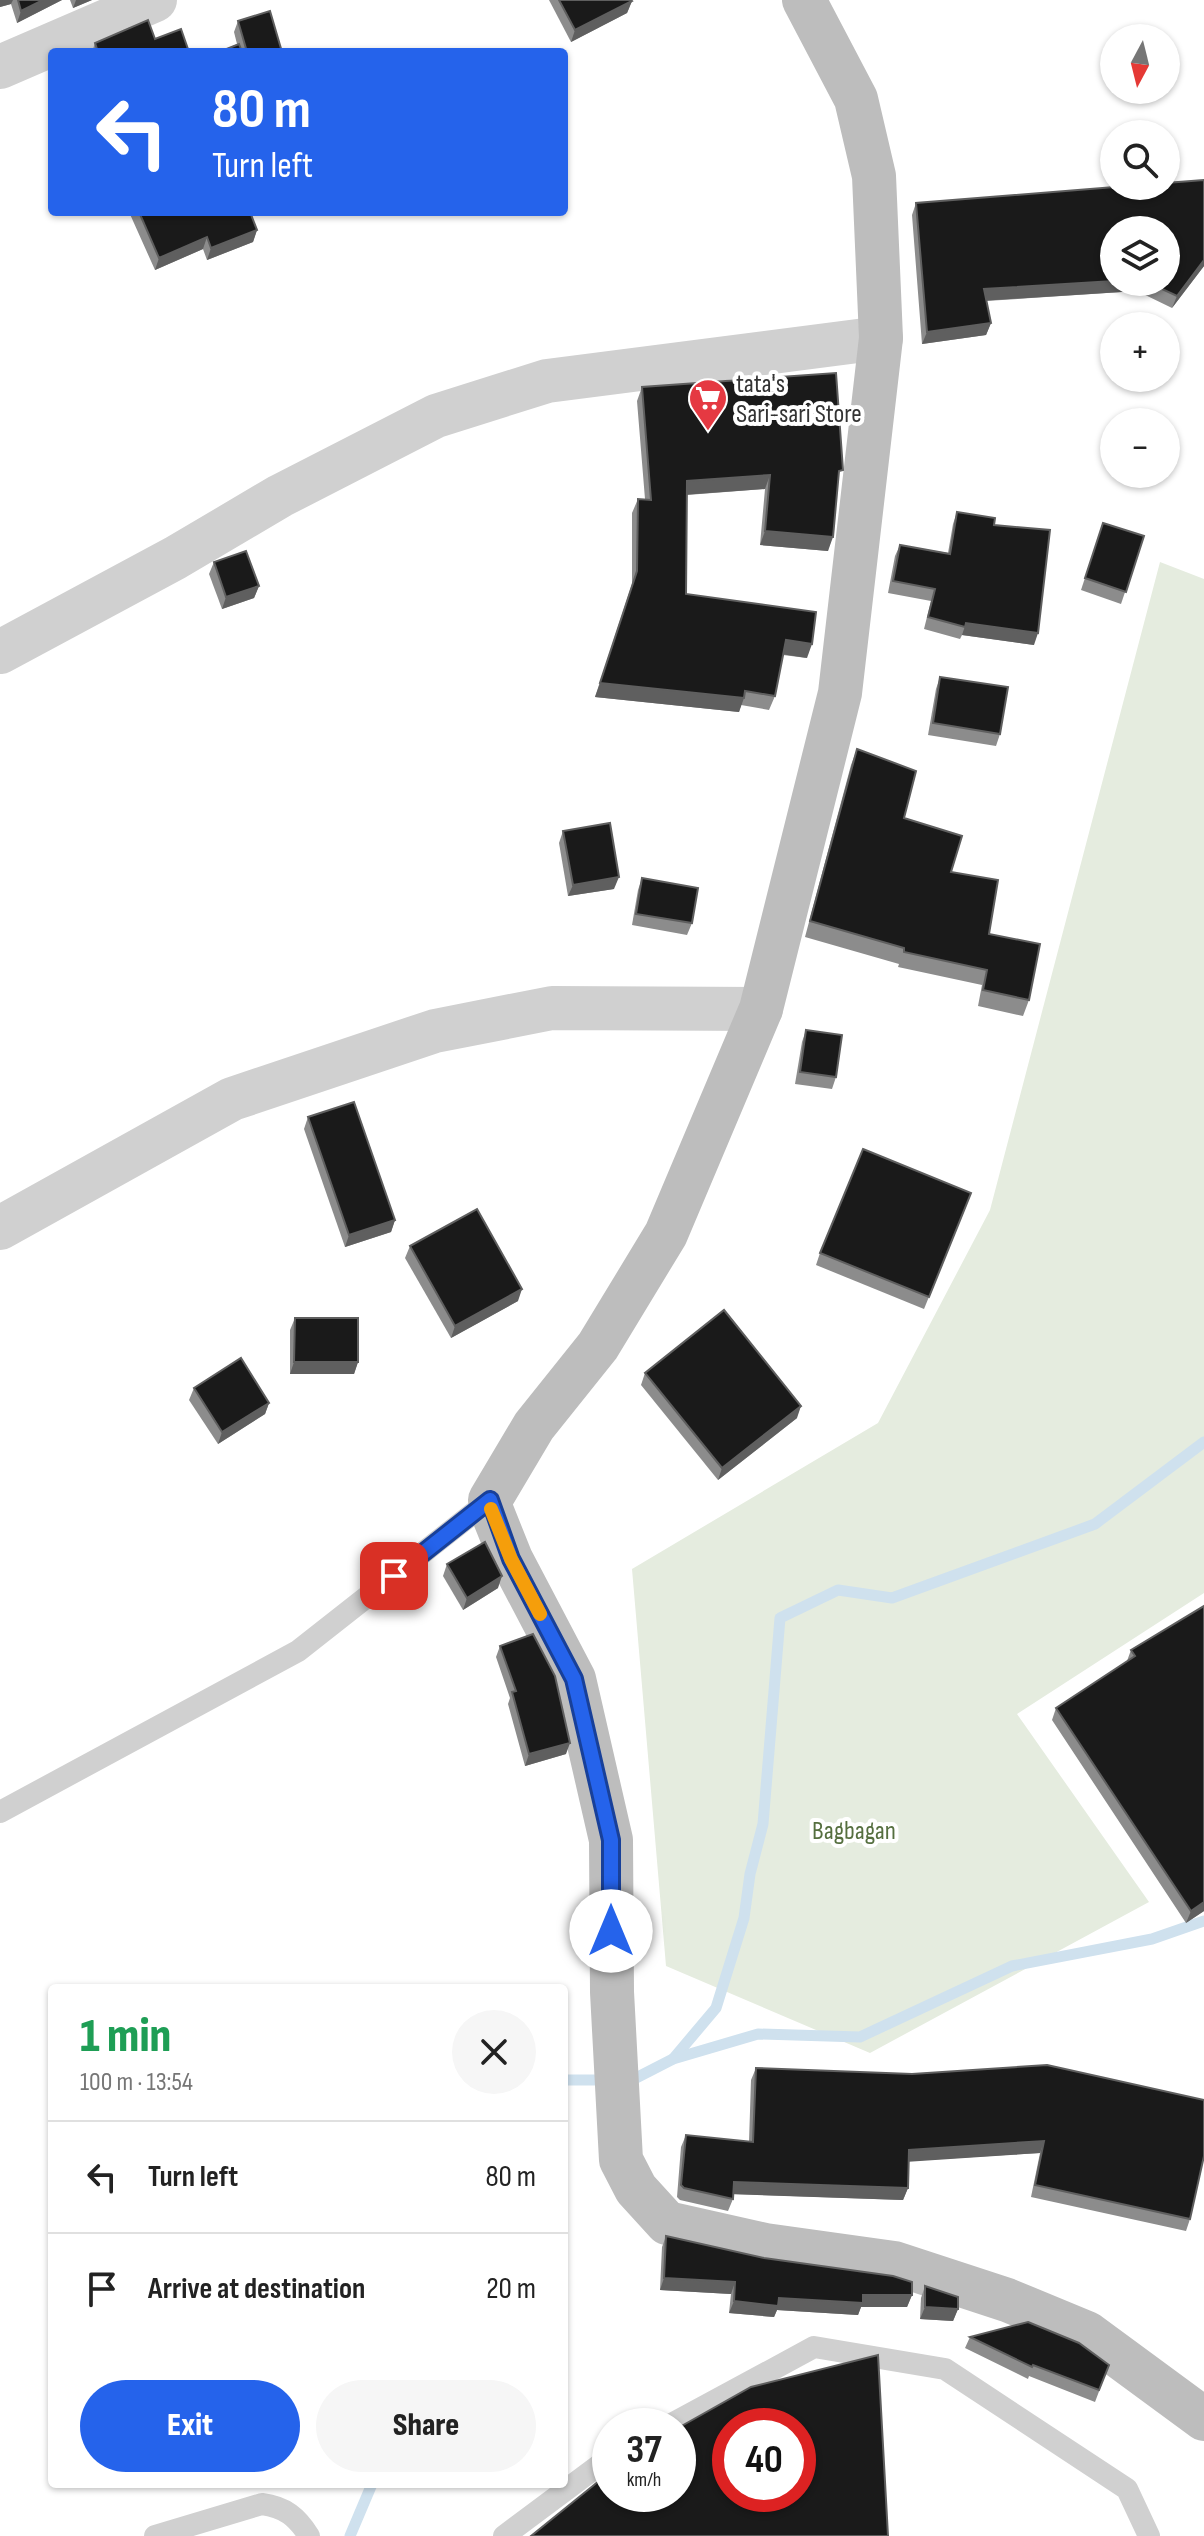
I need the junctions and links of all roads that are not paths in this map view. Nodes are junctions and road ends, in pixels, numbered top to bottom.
1 (155, 0) edge
2 (804, 0) edge
3 (0, 67) edge
4 (881, 338) junction
5 (0, 652) edge
6 (761, 1009) junction
7 (0, 1228) edge
8 (490, 1500) junction
9 (0, 1812) edge
10 (696, 2411) edge
11 (1204, 2419) edge
12 (592, 2470) edge
13 (307, 2533) edge
14 (155, 2536) edge
15 (504, 2536) edge
16 (1149, 2536) edge

1 - 3 street
2 - 4 street
4 - 5 street
4 - 6 street
6 - 7 street
6 - 8 street
8 - 9 lane
8 - 11 street
10 - 16 lane
12 - 15 lane
13 - 14 lane

